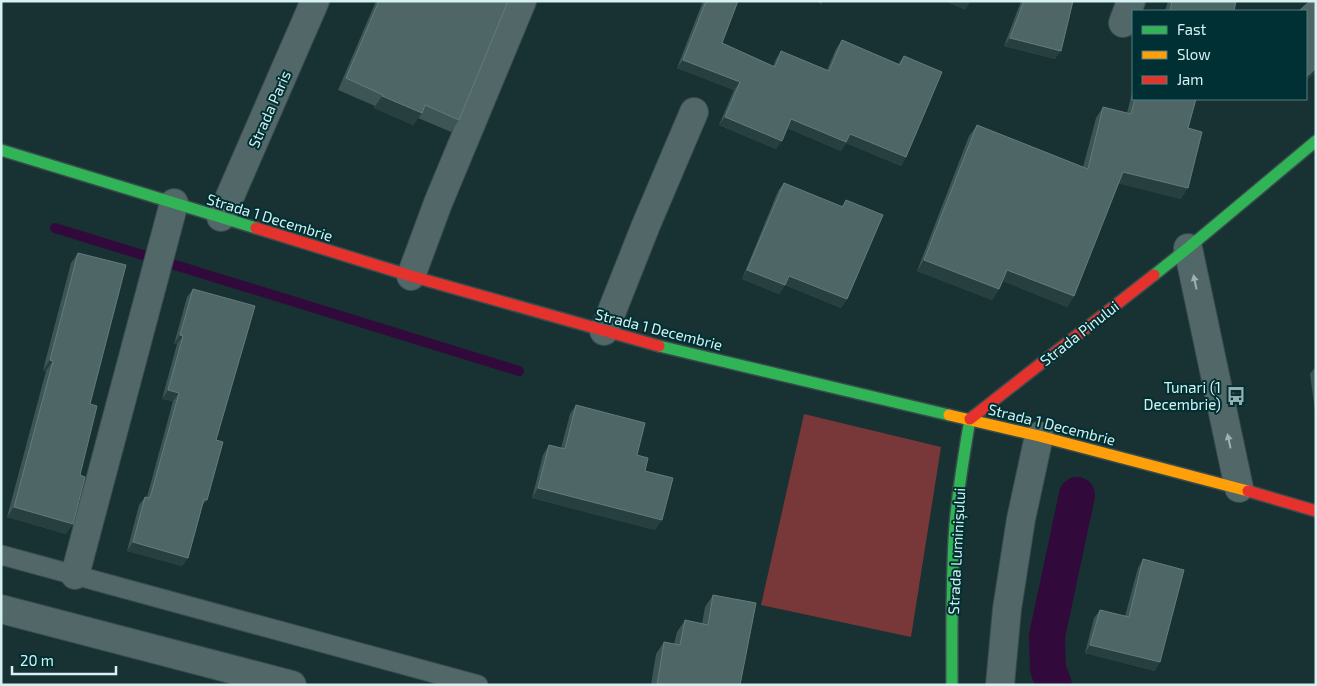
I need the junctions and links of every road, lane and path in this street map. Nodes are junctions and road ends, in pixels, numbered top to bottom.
1 (315, 1) edge
2 (522, 1) edge
3 (694, 112) dead end
4 (1316, 141) edge
5 (1, 150) edge
6 (174, 203) junction
7 (221, 217) junction
8 (1188, 248) junction
9 (411, 276) junction
10 (604, 331) junction
11 (970, 419) junction
12 (1039, 436) junction
13 (1239, 488) junction
14 (1316, 510) edge
15 (1, 554) edge
16 (75, 575) junction
17 (1, 609) edge
18 (292, 685) edge
19 (478, 685) edge
20 (952, 685) edge
21 (1000, 685) edge

1 - 7 street, Strada Paris
2 - 9 street
3 - 10 street
4 - 8 main road, Strada Pinului
5 - 6 main road, Strada 1 Decembrie
6 - 7 main road, Strada 1 Decembrie
6 - 16 street
7 - 9 main road, Strada 1 Decembrie
8 - 11 main road, Strada Pinului
13 -> 8 street
9 - 10 main road, Strada 1 Decembrie
10 - 11 main road, Strada 1 Decembrie
11 - 12 main road, Strada 1 Decembrie
11 - 20 main road, Strada Luminișului
12 - 13 main road, Strada 1 Decembrie
12 - 21 street
13 - 14 main road, Strada 1 Decembrie
15 - 16 lane
16 - 19 lane
17 - 18 street

